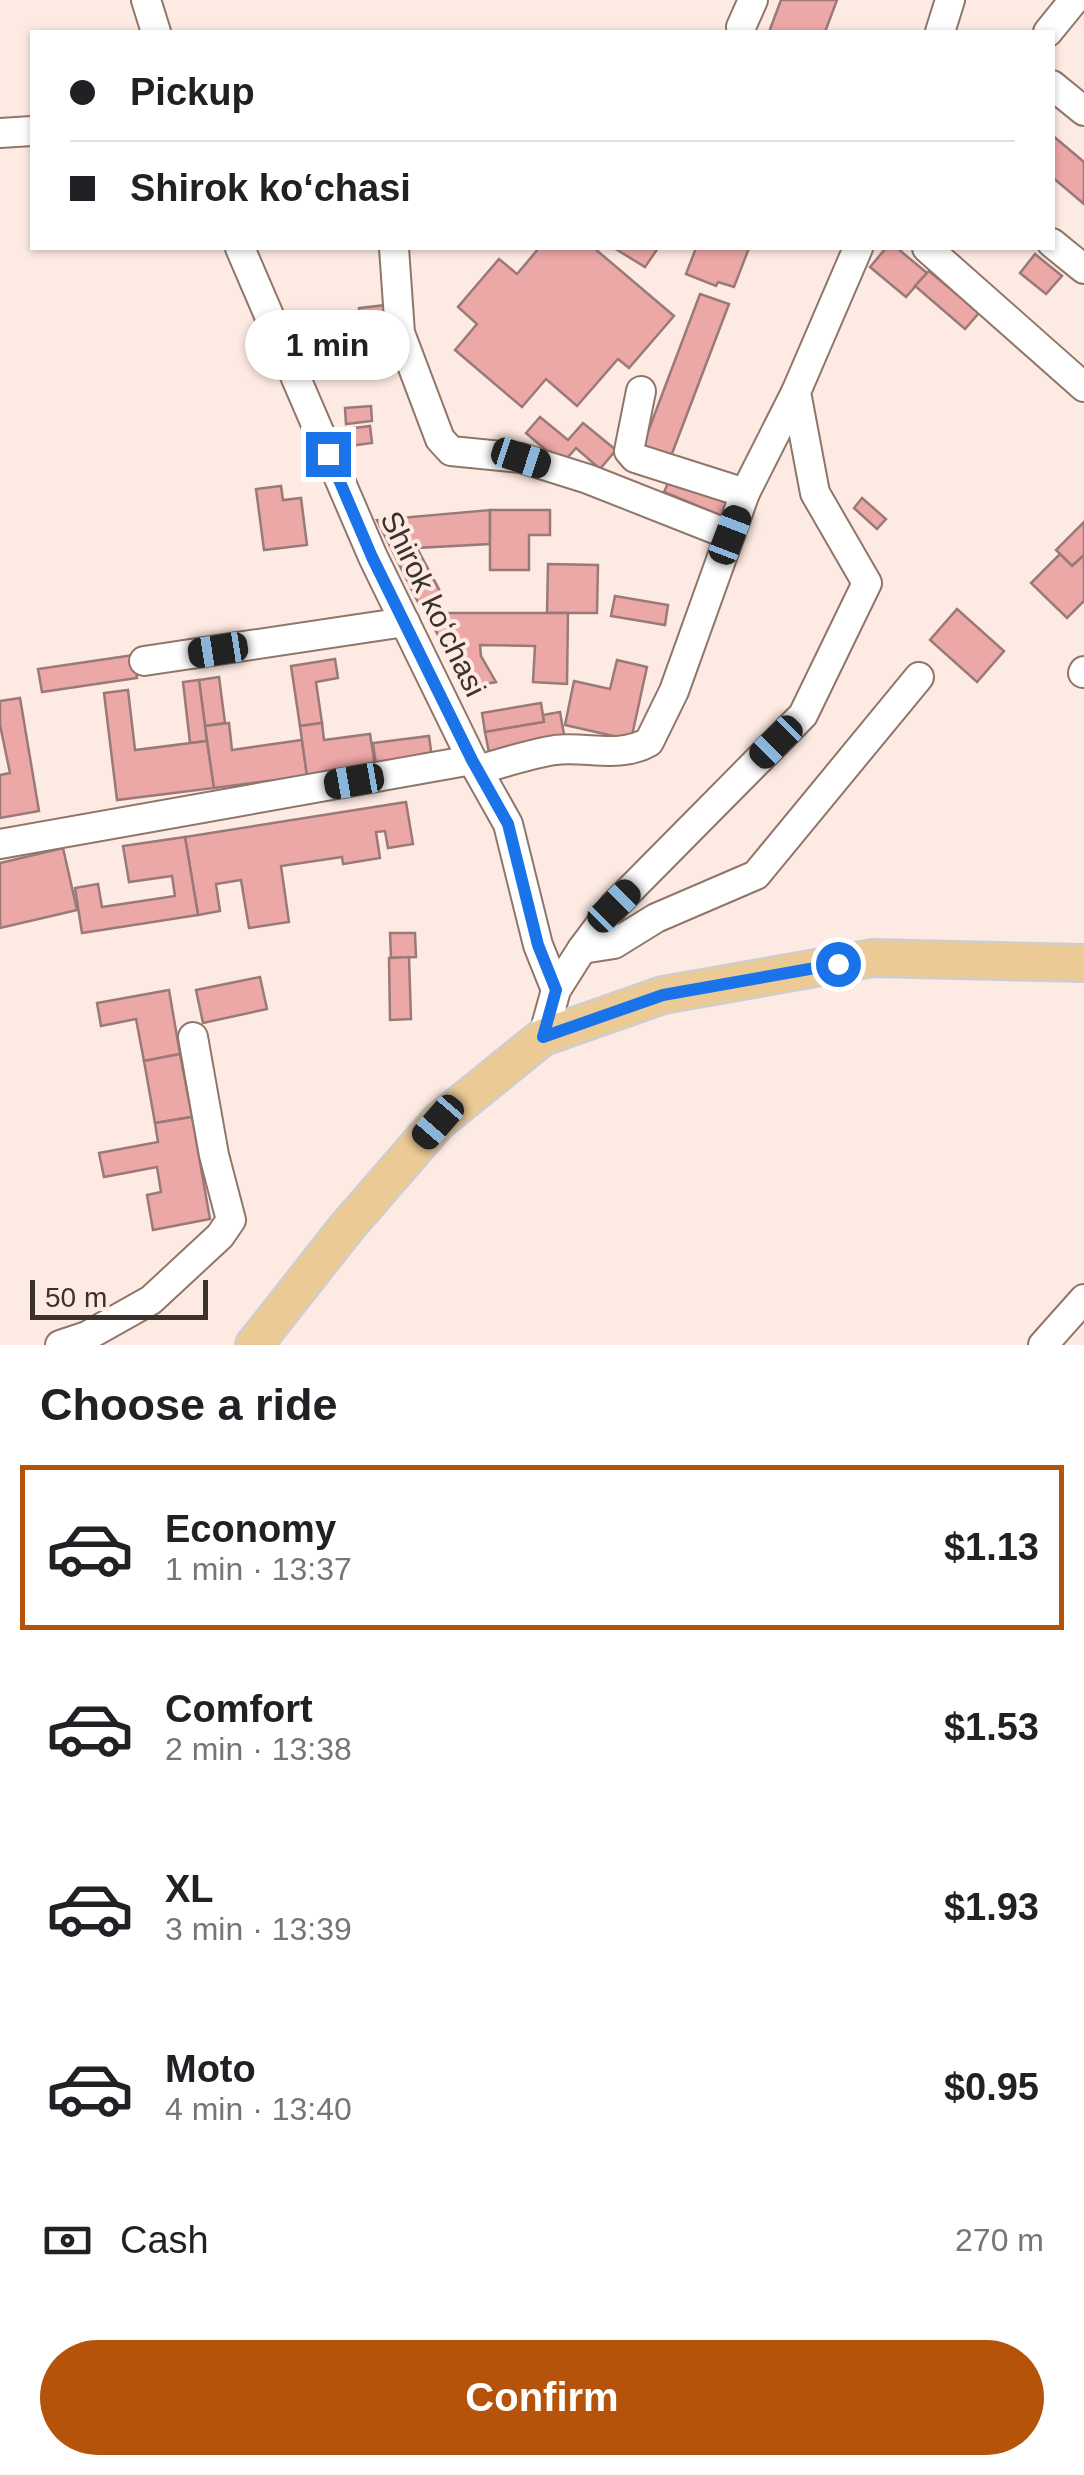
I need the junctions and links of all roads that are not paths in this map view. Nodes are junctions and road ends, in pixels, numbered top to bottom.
1 (146, 0) edge
2 (753, 0) edge
3 (950, 0) edge
4 (1074, 0) edge
5 (741, 27) dead end
6 (155, 30) edge
7 (941, 30) edge
8 (1050, 30) edge
9 (1055, 87) edge
10 (1084, 111) edge
11 (30, 130) edge
12 (0, 133) edge
13 (1055, 245) edge
14 (241, 250) edge
15 (394, 250) edge
16 (857, 250) edge
17 (930, 250) edge
18 (1084, 269) edge
19 (1084, 387) edge
20 (641, 391) dead end
21 (796, 392) junction
22 (746, 493) junction
23 (730, 535) junction
24 (404, 622) junction
25 (144, 661) dead end
26 (918, 677) dead end
27 (475, 765) junction
28 (0, 844) edge
29 (582, 948) junction
30 (1084, 963) edge
31 (556, 990) junction
32 (193, 1037) dead end
33 (543, 1037) junction
34 (1084, 1300) edge
35 (60, 1345) edge
36 (254, 1345) edge
37 (1043, 1345) edge

1 - 6 street
2 - 5 street
3 - 7 street
4 - 8 street
9 - 10 street
11 - 12 street
13 - 18 street
14 - 24 street, Shirok koʻchasi
15 - 23 street
16 - 21 street
17 - 19 street
20 - 22 street
21 - 22 street
21 - 29 street
22 - 23 street
23 - 27 street
24 - 25 street
24 - 27 street, Shirok koʻchasi
26 - 29 street
27 - 28 street
27 - 31 street, Shirok koʻchasi
29 - 31 street
30 - 33 main road
31 - 33 street
32 - 35 street
33 - 36 main road
34 - 37 street

